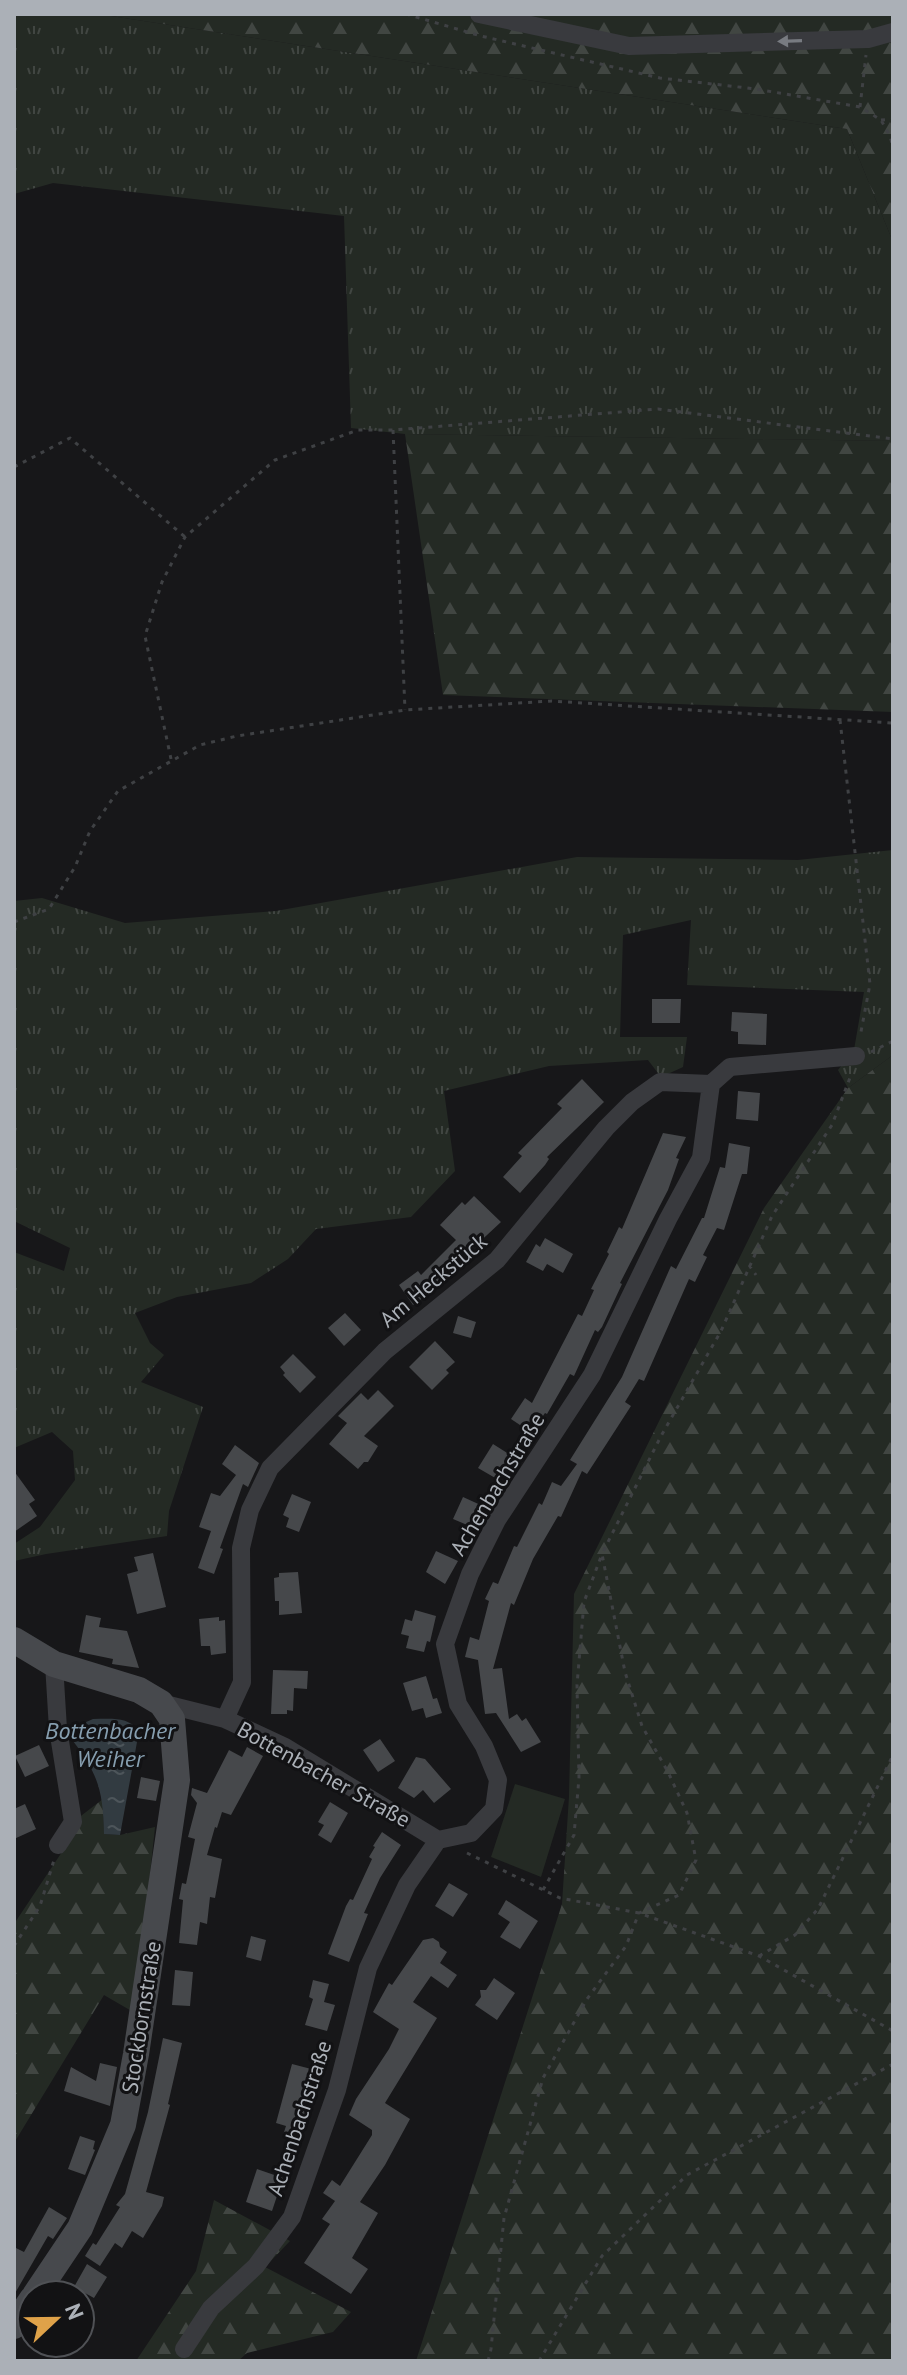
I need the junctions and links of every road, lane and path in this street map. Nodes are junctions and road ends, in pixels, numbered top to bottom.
1 (406, 14) edge
2 (479, 14) edge
3 (893, 32) edge
4 (868, 39) junction
5 (860, 107) junction
6 (893, 119) edge
7 (881, 120) junction
8 (893, 147) edge
9 (393, 430) junction
10 (893, 439) edge
11 (14, 467) edge
12 (185, 537) junction
13 (405, 710) junction
14 (840, 720) junction
15 (893, 723) edge
16 (171, 759) junction
17 (14, 922) edge
18 (893, 1041) edge
19 (858, 1060) junction
20 (711, 1084) junction
21 (749, 1265) junction
22 (756, 1275) dead end
23 (602, 1554) junction
24 (14, 1640) edge
25 (54, 1664) junction
26 (166, 1711) junction
27 (225, 1719) junction
28 (893, 1755) edge
29 (438, 1840) junction
30 (58, 1845) joint
31 (543, 1890) junction
32 (639, 1913) junction
33 (14, 1946) edge
34 (759, 1956) junction
35 (893, 2031) edge
36 (893, 2064) edge
37 (46, 2279) edge
38 (184, 2349) dead end
39 (488, 2361) edge
40 (539, 2361) edge

1 - 5 path
4 -> 2 street
3 - 4 street
4 - 5 path
5 - 7 path
6 - 7 path
7 - 8 path
9 - 10 path
9 - 12 path
9 - 13 path
11 - 12 path
12 - 16 path
13 - 14 path
13 - 16 path
14 - 15 path
14 - 19 path
16 - 17 path
18 - 19 path
19 - 20 street
19 - 21 path
20 - 27 street, Am Heckstück
20 - 29 street, Achenbachstraße
21 - 22 path
21 - 23 path
23 - 31 path
23 - 32 path
24 - 25 street, Bottenbacher Straße
25 - 26 street, Bottenbacher Straße
25 - 30 street
26 - 27 street, Bottenbacher Straße
26 - 37 street, Stockbornstraße
27 - 29 street, Bottenbacher Straße
28 - 34 path
29 - 31 path
29 - 38 street, Achenbachstraße
30 - 33 path
31 - 32 path
32 - 34 path
32 - 39 path
34 - 35 path
36 - 40 path

